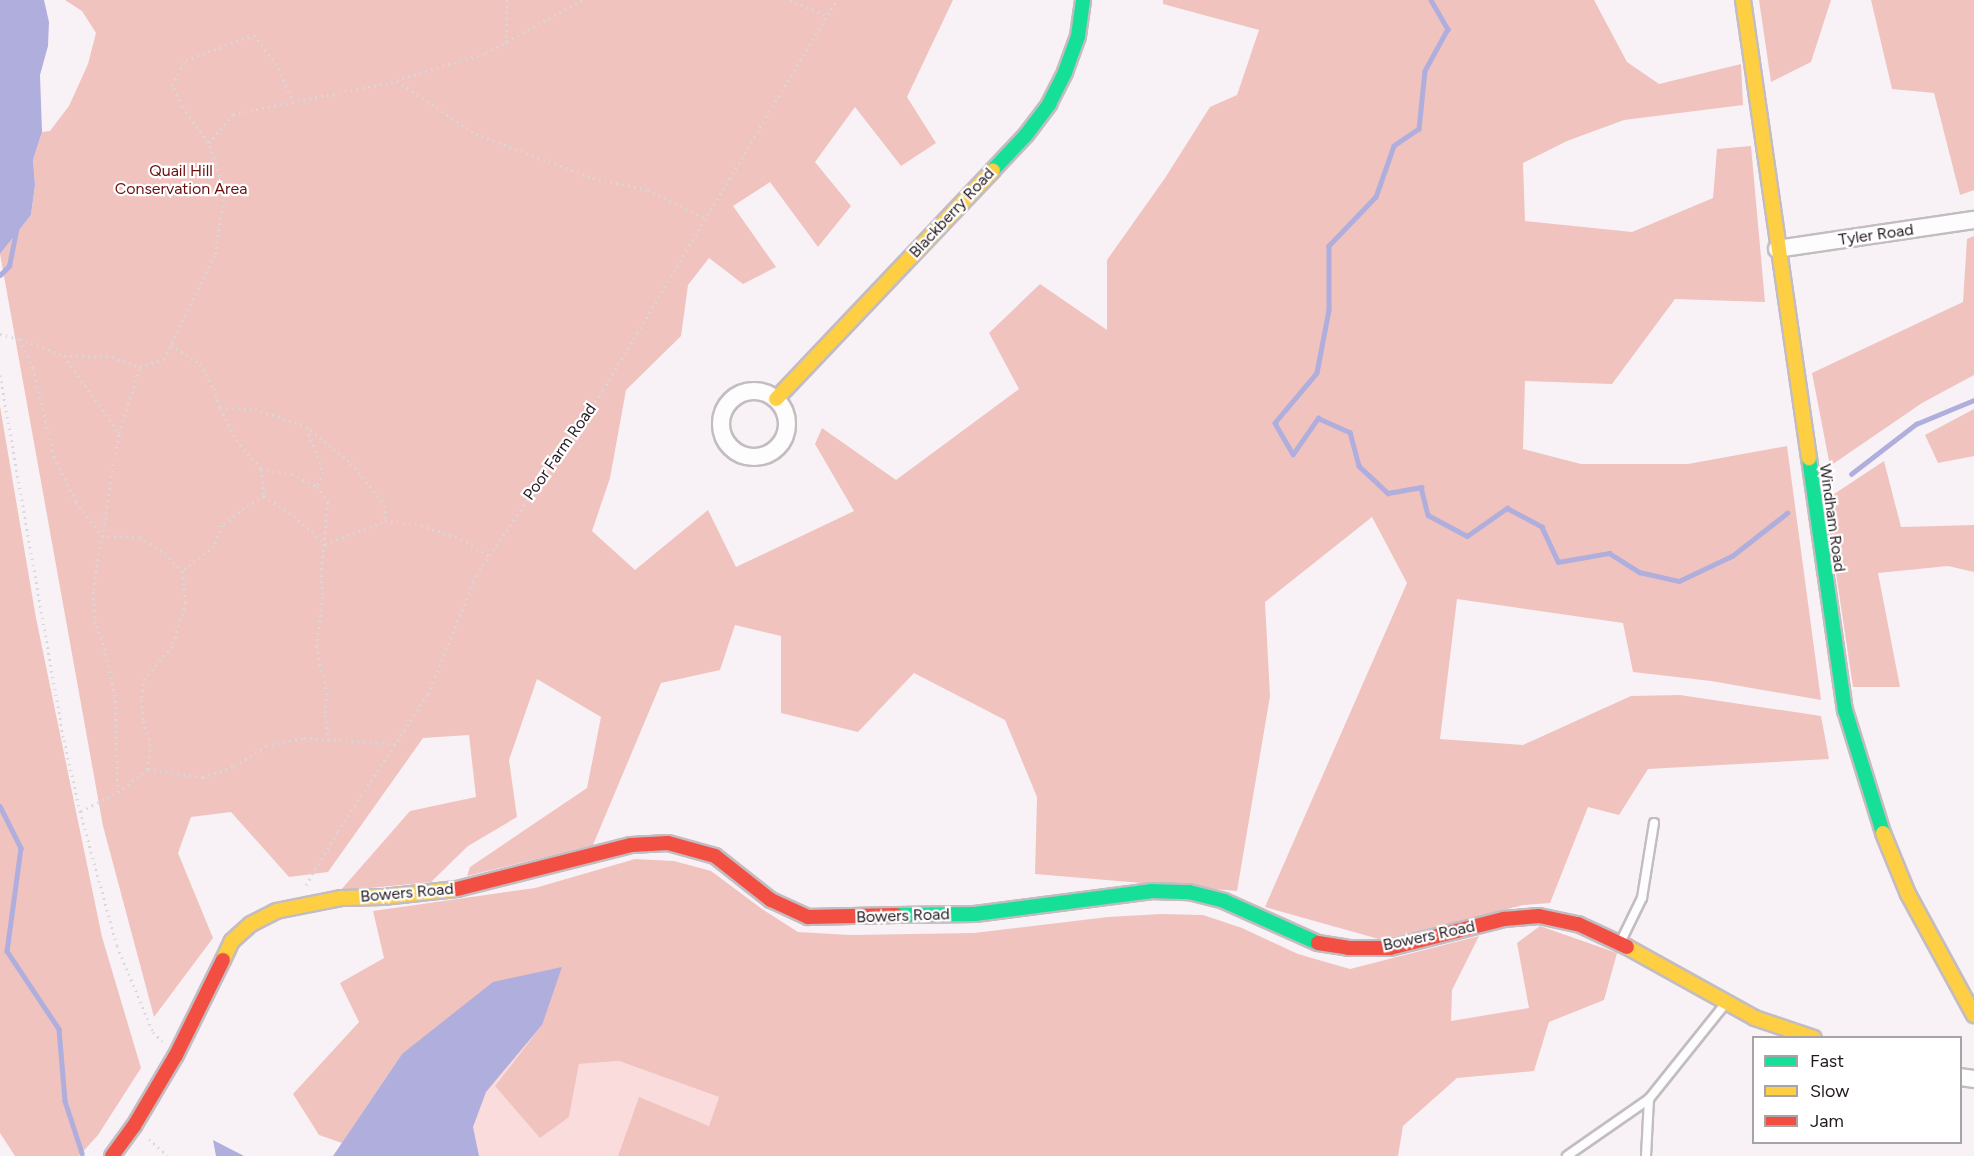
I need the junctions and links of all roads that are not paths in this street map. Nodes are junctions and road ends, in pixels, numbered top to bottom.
1 (1083, 0) edge
2 (1743, 0) edge
3 (1974, 220) edge
4 (1777, 249) junction
5 (776, 399) junction
6 (1654, 823) dead end
7 (1620, 944) junction
8 (1726, 1003) junction
9 (1974, 1015) edge
10 (1808, 1036) edge
11 (1650, 1100) junction
12 (112, 1156) edge
13 (1568, 1156) edge
14 (1646, 1156) edge

1 - 5 street, Blackberry Road
2 - 4 street, Windham Road
3 - 4 street, Tyler Road
4 - 9 street, Windham Road
5 - 5 street
6 - 7 lane
7 - 8 street, Bowers Road
7 - 12 street, Bowers Road
8 - 10 street, Bowers Road
8 - 11 lane
11 - 13 lane
11 - 14 lane

